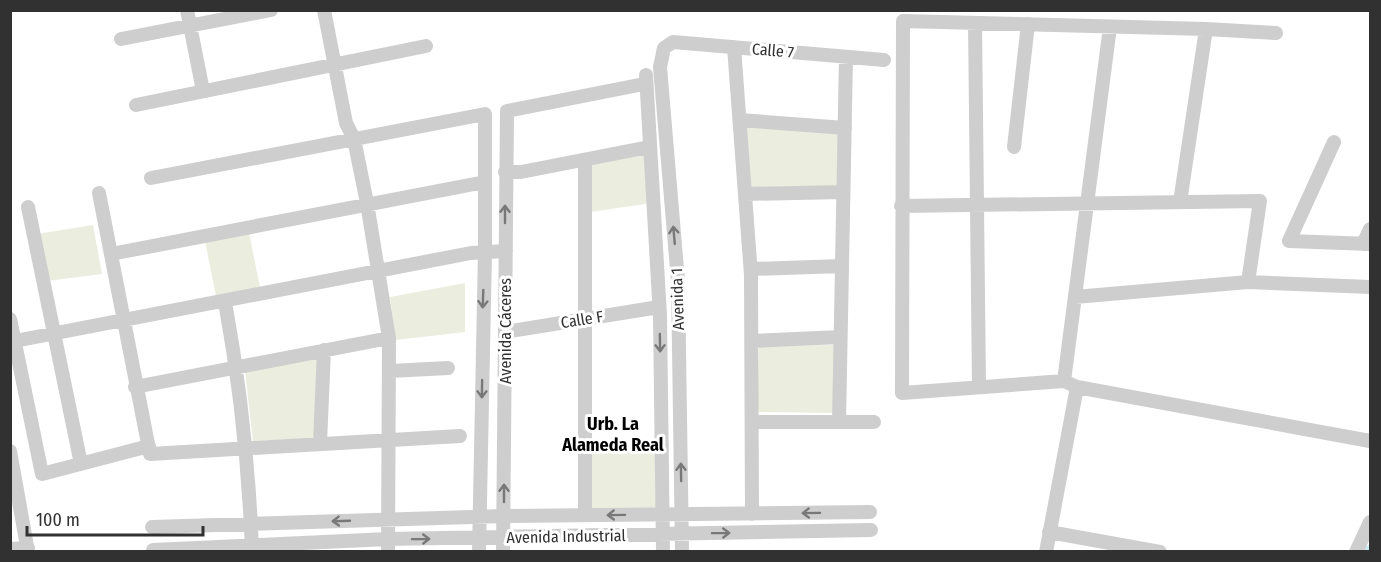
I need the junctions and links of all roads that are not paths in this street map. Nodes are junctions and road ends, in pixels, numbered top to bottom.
1 (187, 10) edge
2 (271, 10) edge
3 (324, 10) edge
4 (975, 23) junction
5 (1028, 24) junction
6 (190, 26) junction
7 (1110, 27) junction
8 (1206, 29) junction
9 (1276, 33) dead end
10 (121, 39) dead end
11 (426, 46) dead end
12 (734, 47) junction
13 (664, 48) joint
14 (846, 57) junction
15 (884, 60) dead end
16 (335, 64) junction
17 (203, 91) junction
18 (136, 105) dead end
19 (507, 111) joint
20 (740, 120) junction
21 (845, 128) junction
22 (354, 139) junction
23 (1334, 142) dead end
24 (1014, 147) dead end
25 (644, 148) dead end
26 (585, 160) junction
27 (505, 172) junction
28 (151, 178) dead end
29 (485, 182) junction
30 (843, 192) junction
31 (99, 193) dead end
32 (745, 194) junction
33 (1180, 202) junction
34 (367, 203) junction
35 (1087, 203) junction
36 (977, 205) junction
37 (901, 206) junction
38 (28, 207) dead end
39 (1371, 229) edge
40 (1367, 244) edge
41 (485, 251) junction
42 (506, 251) junction
43 (111, 254) junction
44 (842, 266) junction
45 (751, 269) junction
46 (379, 270) junction
47 (1248, 282) junction
48 (1371, 287) edge
49 (1075, 297) junction
50 (225, 302) junction
51 (659, 307) junction
52 (10, 319) edge
53 (584, 319) junction
54 (123, 321) junction
55 (504, 332) junction
56 (54, 334) junction
57 (840, 337) junction
58 (389, 338) junction
59 (15, 341) junction
60 (753, 341) junction
61 (324, 350) junction
62 (237, 367) junction
63 (448, 368) dead end
64 (390, 371) junction
65 (1070, 384) junction
66 (135, 387) junction
67 (979, 387) junction
68 (752, 422) junction
69 (839, 422) junction
70 (874, 422) dead end
71 (460, 436) dead end
72 (389, 439) junction
73 (1371, 441) edge
74 (320, 442) junction
75 (149, 446) junction
76 (246, 447) junction
77 (10, 451) edge
78 (81, 464) junction
79 (870, 512) dead end
80 (682, 514) junction
81 (752, 514) junction
82 (585, 515) junction
83 (662, 515) junction
84 (504, 516) junction
85 (480, 517) junction
86 (388, 519) junction
87 (1371, 522) edge
88 (251, 524) junction
89 (17, 526) edge
90 (152, 527) dead end
91 (871, 530) dead end
92 (1049, 532) junction
93 (663, 534) junction
94 (682, 534) junction
95 (479, 537) junction
96 (504, 537) junction
97 (388, 545) edge
98 (10, 549) edge
99 (252, 549) edge
100 (28, 550) edge
101 (153, 550) edge
102 (479, 552) edge
103 (503, 552) edge
104 (663, 552) edge
105 (682, 552) edge
106 (1046, 552) edge
107 (1160, 552) edge
108 (1356, 552) edge

1 - 6 street
2 - 6 street
3 - 16 street
4 - 5 street
4 - 36 street
4 - 37 street
5 - 7 street
5 - 24 street
6 - 10 street
6 - 17 street
7 - 8 street
7 - 35 street
8 - 9 street
8 - 33 street
11 - 16 street
12 - 13 street, Calle 7
12 - 14 street, Calle 7
12 - 20 street
80 -> 13 street, Avenida 1
14 - 15 street, Calle 7
14 - 21 street
16 - 17 street
16 - 22 street
17 - 18 street
19 - 27 street, Avenida Cáceres
19 - 51 street, Avenida 1
20 - 21 street
20 - 32 street
21 - 30 street
22 - 28 street
22 - 29 street, Avenida Cáceres
22 - 34 street
23 - 40 street
25 - 26 street
26 - 27 street
26 - 53 street
42 -> 27 street, Avenida Cáceres
29 - 34 street
29 - 41 street, Avenida Cáceres
30 - 32 street
30 - 44 street
31 - 43 street
32 - 45 street
33 - 35 street
33 - 47 street
34 - 43 street
34 - 46 street
35 - 36 street
35 - 49 street
36 - 37 street
36 - 67 street
37 - 67 street
38 - 56 street
39 - 40 street
41 - 42 street
41 - 46 street
41 -> 85 street, Avenida Cáceres
42 - 55 street, Avenida Cáceres
43 - 54 street
44 - 45 street
44 - 57 street
45 - 60 street
46 - 50 street
46 - 58 street
47 - 48 street
47 - 49 street
49 - 65 street
50 - 54 street
50 - 62 street
51 - 53 street, Calle F
51 -> 83 street, Avenida 1
52 - 59 street
53 - 55 street, Calle F
53 - 82 street
54 - 56 street
54 - 66 street
84 -> 55 street, Avenida Cáceres
56 - 59 street
56 - 78 street
57 - 60 street
57 - 69 street
58 - 61 street
58 - 64 street
59 - 78 street
60 - 68 street
61 - 62 street
61 - 74 street
62 - 66 street
62 - 76 street
63 - 64 street
64 - 72 street
65 - 67 street
65 - 73 street
65 - 92 street
66 - 75 street
68 - 69 street
68 - 81 street
69 - 70 street
71 - 72 street
72 - 74 street
72 - 86 street
74 - 76 street
75 - 76 street
75 - 78 street
76 - 88 street
77 - 89 street
79 -> 81 street, Avenida Industrial
80 - 81 street, Avenida Industrial
80 - 83 street, Avenida Industrial
80 - 94 street, Avenida 1
83 -> 82 street, Avenida Industrial
82 - 84 street, Avenida Industrial
83 - 93 street, Avenida 1
84 - 85 street, Avenida Industrial
84 - 96 street, Avenida Cáceres
85 - 86 street, Avenida Industrial
85 - 95 street, Avenida Cáceres
86 -> 88 street, Avenida Industrial
86 - 97 street
87 - 108 street
88 - 90 street, Avenida Industrial
88 - 99 street
89 - 100 street
94 -> 91 street, Avenida Industrial
92 - 106 street
92 - 107 street
93 - 94 street, Avenida Industrial
93 - 96 street, Avenida Industrial
93 - 104 street, Avenida 1
94 - 105 street, Avenida 1
95 - 96 street, Avenida Industrial
97 -> 95 street, Avenida Industrial
95 - 102 street, Avenida Cáceres
96 - 103 street, Avenida Cáceres
97 - 99 street, Avenida Industrial
98 - 100 street
99 - 101 street, Avenida Industrial

